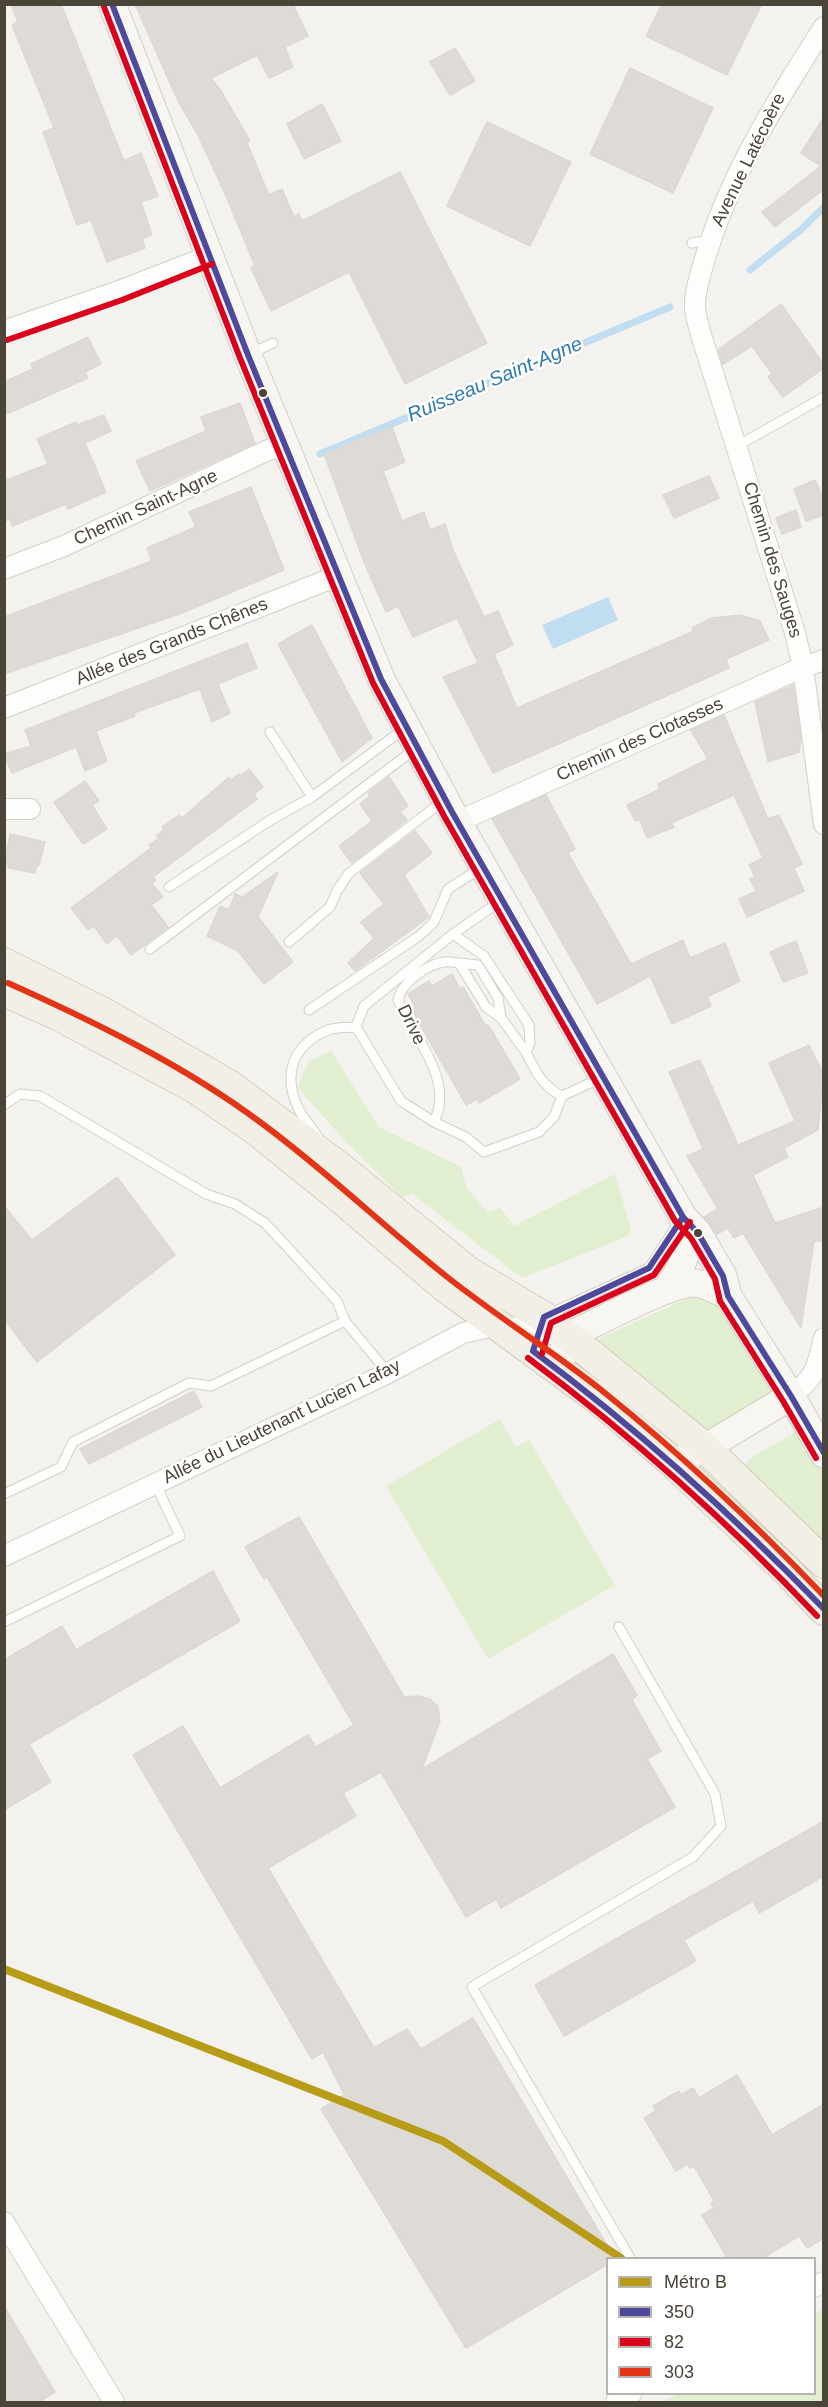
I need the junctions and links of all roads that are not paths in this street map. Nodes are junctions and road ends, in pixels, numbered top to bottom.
1 (112, 4) edge
2 (824, 27) edge
3 (209, 256) junction
4 (695, 303) joint
5 (4, 330) edge
6 (273, 343) dead end
7 (248, 355) junction
8 (824, 397) edge
9 (737, 446) junction
10 (290, 453) junction
11 (4, 568) edge
12 (340, 575) junction
13 (824, 660) edge
14 (803, 667) junction
15 (4, 708) edge
16 (270, 732) dead end
17 (412, 738) junction
18 (312, 797) junction
19 (4, 809) edge
20 (30, 809) dead end
21 (451, 811) junction
22 (824, 824) edge
23 (483, 867) junction
24 (169, 887) dead end
25 (502, 900) junction
26 (453, 934) junction
27 (289, 942) dead end
28 (150, 949) dead end
29 (4, 963) edge
30 (459, 963) junction
31 (4, 991) edge
32 (309, 1010) dead end
33 (501, 1018) junction
34 (356, 1027) junction
35 (526, 1052) junction
36 (603, 1077) junction
37 (562, 1096) junction
38 (4, 1105) edge
39 (434, 1122) junction
40 (338, 1166) junction
41 (683, 1217) junction
42 (667, 1290) junction
43 (728, 1296) junction
44 (345, 1321) junction
45 (498, 1325) junction
46 (538, 1333) junction
47 (568, 1336) junction
48 (824, 1338) edge
49 (558, 1370) junction
50 (388, 1373) junction
51 (791, 1396) junction
52 (705, 1448) junction
53 (824, 1454) edge
54 (670, 1460) junction
55 (155, 1484) junction
56 (4, 1494) edge
57 (4, 1556) edge
58 (824, 1563) edge
59 (824, 1610) edge
60 (4, 1622) edge
61 (619, 1627) dead end
62 (4, 2222) edge
63 (629, 2257) edge
64 (629, 2395) edge
65 (114, 2403) edge
66 (616, 2403) edge

1 - 3 main road
2 - 4 street, Avenue Latécoère
3 - 5 street
3 - 7 main road
4 - 9 street, Chemin des Sauges
6 - 7 lane
7 - 10 main road
8 - 9 lane
9 - 14 street, Chemin des Sauges
10 - 11 street, Chemin Saint-Agne
10 - 12 main road
12 - 15 street, Allée des Grands Chênes
12 - 17 main road
13 - 14 street, Chemin des Clotasses
14 - 21 street, Chemin des Clotasses
14 - 22 street, Chemin des Sauges
16 - 18 lane
17 - 18 lane
17 - 21 main road
17 - 28 lane
18 - 24 lane
19 - 20 street
21 - 23 main road
21 - 27 lane
23 - 25 main road
23 - 32 lane
25 - 26 lane
25 - 36 main road
26 - 34 lane
26 - 35 lane
29 - 40 main road
30 - 33 lane
30 - 33 lane
30 - 39 lane, Drive
31 - 45 main road
33 - 35 lane
34 - 39 lane
34 - 40 lane
35 - 37 lane
36 - 37 lane
36 - 41 main road
37 - 39 lane
38 - 44 lane
40 - 46 main road
41 - 42 main road
41 - 43 main road
41 - 46 lane
42 - 43 main road
42 - 47 main road
43 - 51 main road
44 - 50 lane
44 - 56 lane
45 - 46 main road
45 - 50 street, Allée du Lieutenant Lucien Lafay
46 - 47 main road
46 - 49 main road
47 - 49 main road
47 - 52 main road
48 - 51 street
49 - 54 main road
50 - 55 street, Allée du Lieutenant Lucien Lafay
51 - 52 main road
51 - 53 main road
52 - 54 main road
52 - 58 main road
54 - 59 main road
55 - 57 street, Allée du Lieutenant Lucien Lafay
55 - 60 lane
61 - 63 lane
62 - 65 street
64 - 66 street

